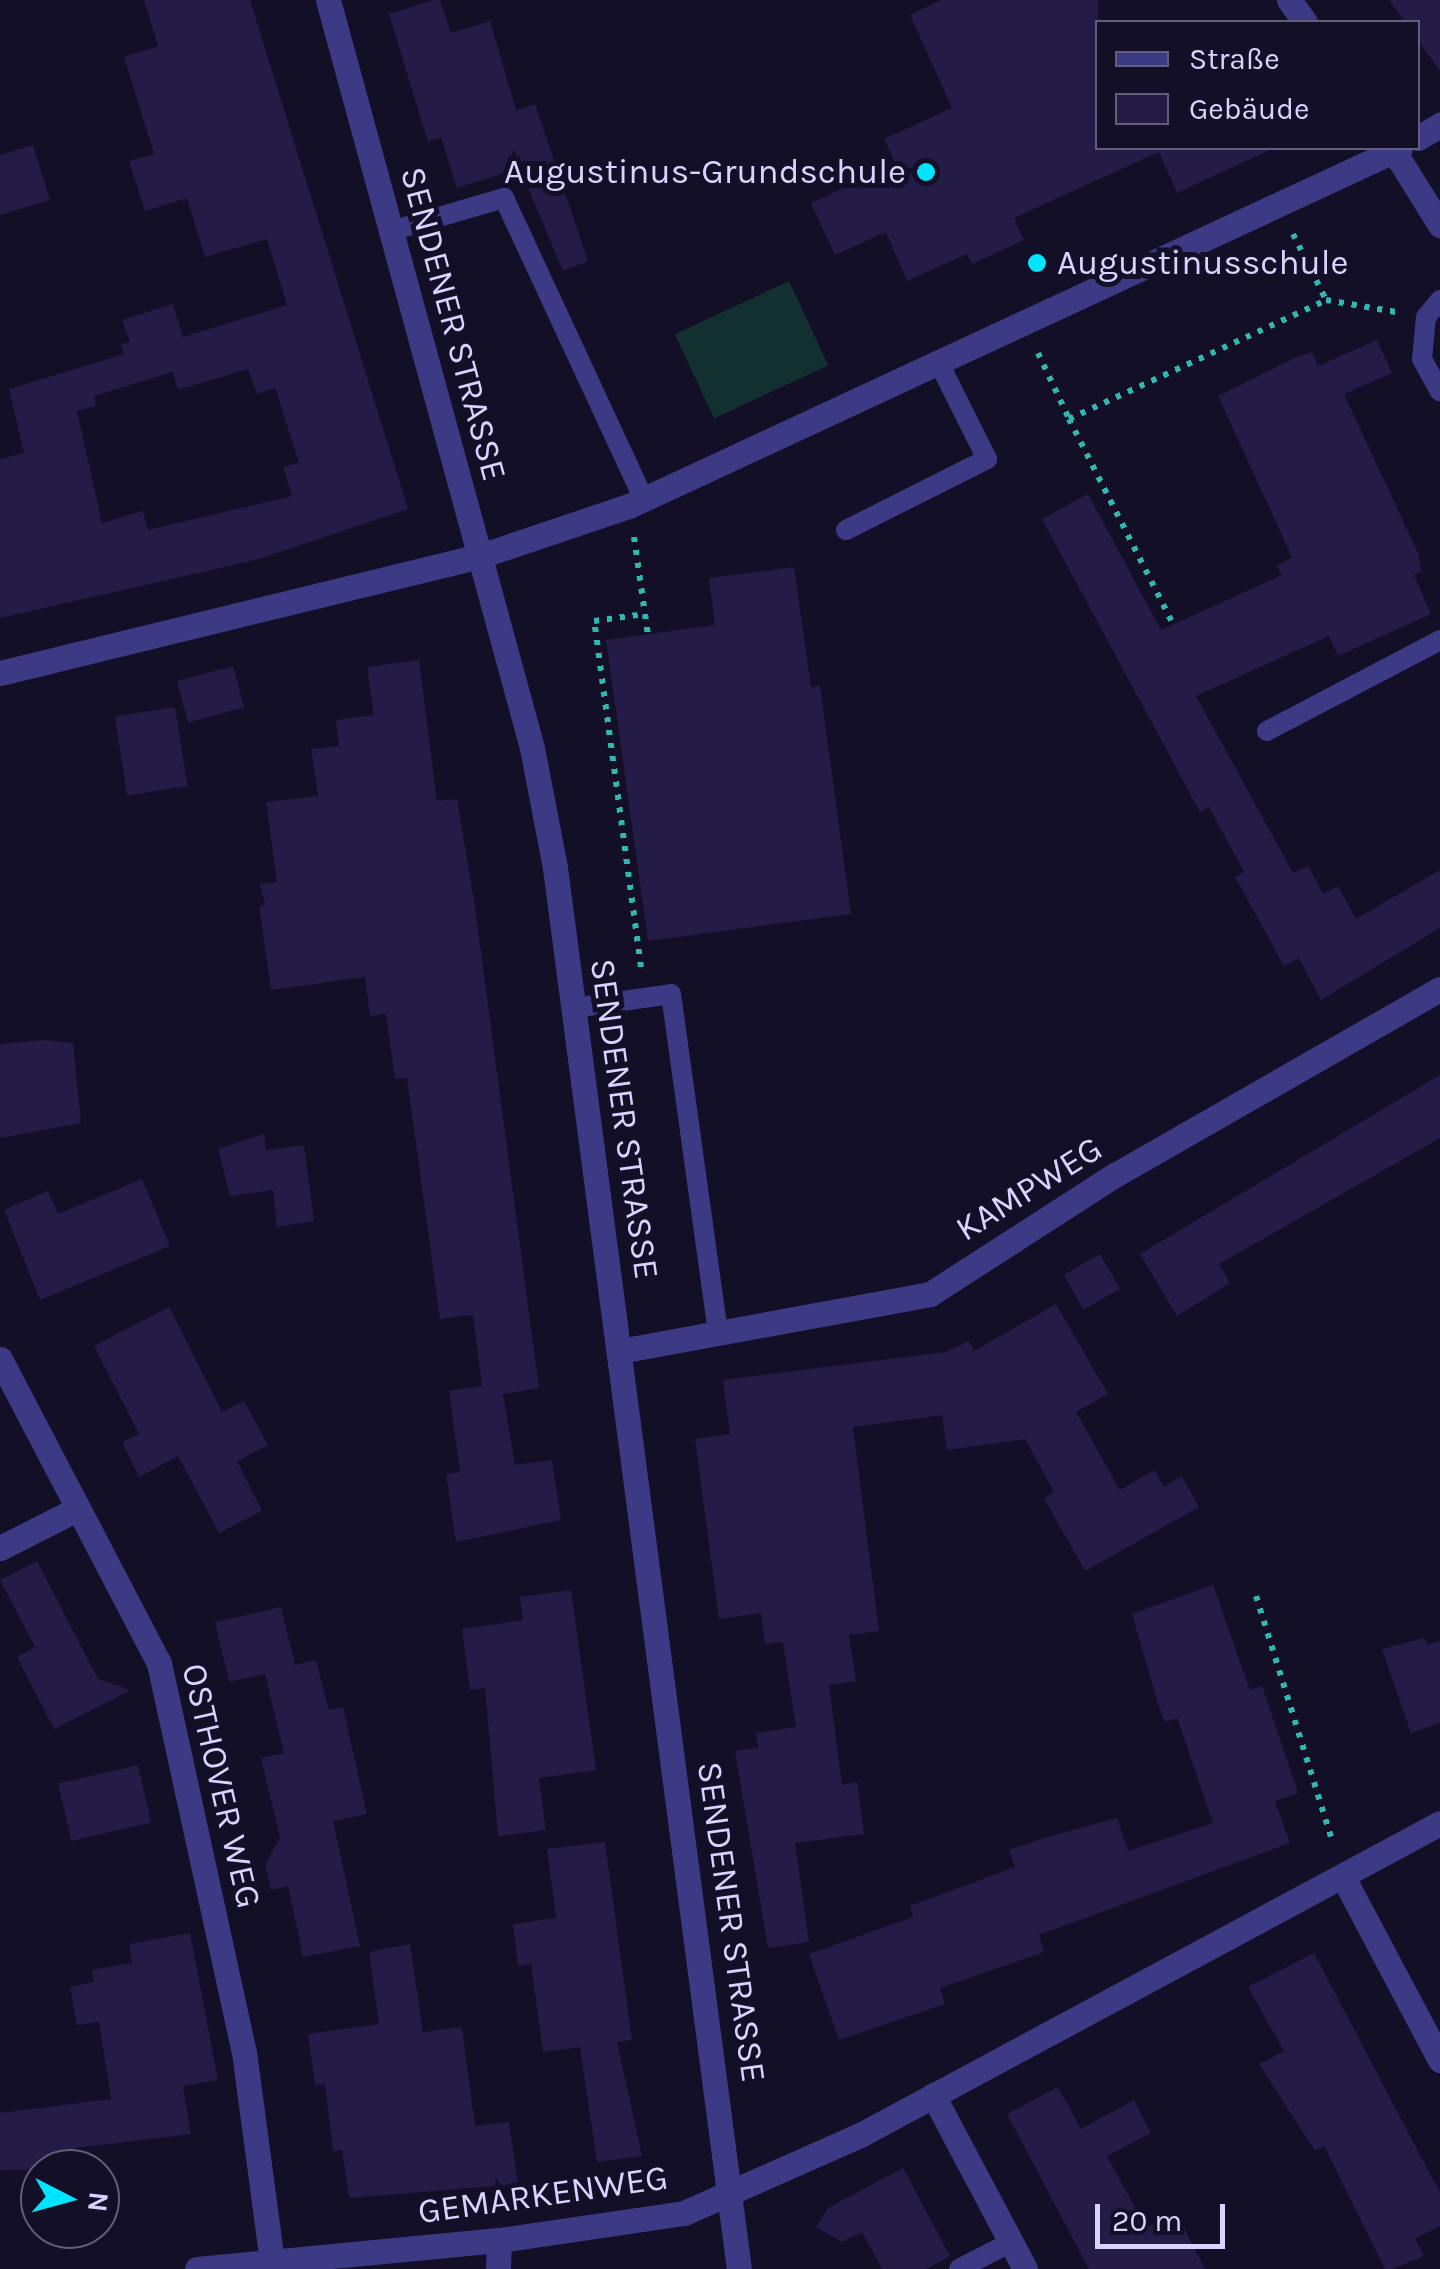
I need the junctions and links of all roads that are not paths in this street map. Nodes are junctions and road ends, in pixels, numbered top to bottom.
1 (328, 0) edge
2 (1393, 150) edge
3 (1396, 150) edge
4 (1440, 226) edge
5 (391, 231) junction
6 (1440, 300) edge
7 (940, 365) junction
8 (1440, 391) edge
9 (637, 503) junction
10 (846, 530) dead end
11 (480, 556) junction
12 (1440, 640) edge
13 (0, 673) edge
14 (1266, 730) dead end
15 (1440, 989) edge
16 (574, 1008) junction
17 (718, 1332) junction
18 (620, 1350) junction
19 (0, 1359) edge
20 (77, 1508) junction
21 (0, 1548) edge
22 (1440, 1822) edge
23 (1343, 1876) junction
24 (1440, 2060) edge
25 (933, 2095) junction
26 (732, 2187) junction
27 (499, 2240) junction
28 (1011, 2242) junction
29 (274, 2266) edge
30 (197, 2269) edge
31 (498, 2269) edge
32 (740, 2269) edge
33 (959, 2269) edge
34 (1025, 2269) edge

1 - 5 street, SENDENER STRASSE
2 - 7 street
3 - 4 street
5 - 9 lane
5 - 11 street, SENDENER STRASSE
6 - 8 lane
7 - 9 street
7 - 10 lane
9 - 11 street
11 - 13 street
11 - 16 street, SENDENER STRASSE
12 - 14 lane
15 - 17 street, KAMPWEG
16 - 17 lane
16 - 18 street, SENDENER STRASSE
17 - 18 street, KAMPWEG
18 - 26 street, SENDENER STRASSE
19 - 20 street, OSTHOVER WEG
20 - 21 street
20 - 29 street, OSTHOVER WEG
22 - 23 street, GEMARKENWEG
23 - 24 street
23 - 25 street, GEMARKENWEG
25 - 26 street, GEMARKENWEG
25 - 28 street
26 - 27 street, GEMARKENWEG
26 - 32 street, SENDENER STRASSE
27 - 29 street, GEMARKENWEG
27 - 31 street
28 - 33 lane
28 - 34 street
29 - 30 street, GEMARKENWEG

